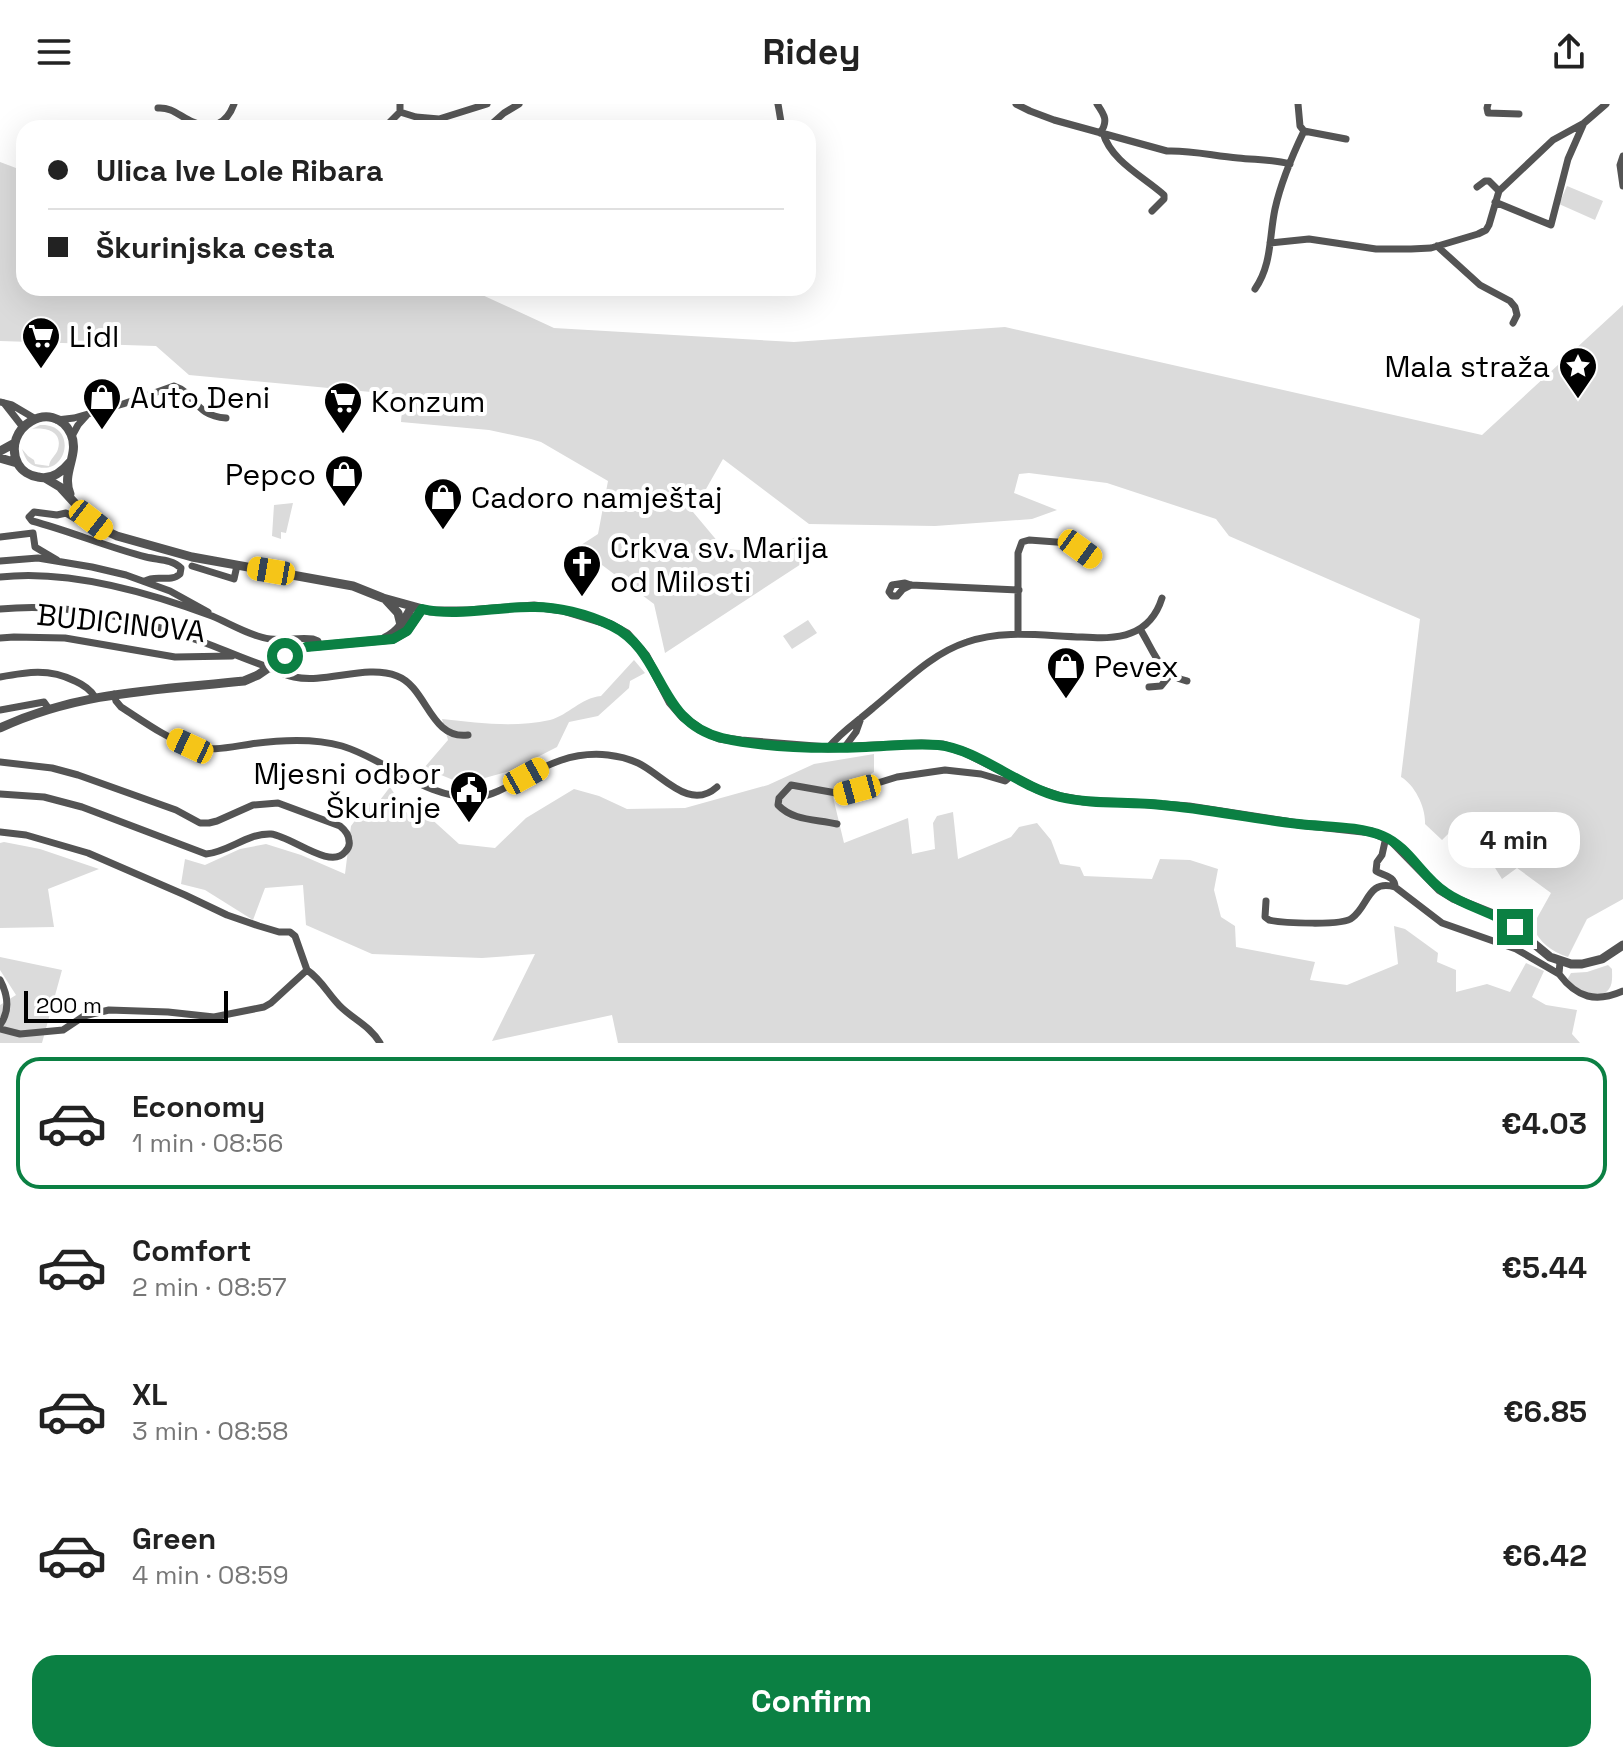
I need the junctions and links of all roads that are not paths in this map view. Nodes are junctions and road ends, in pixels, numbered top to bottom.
1 (487, 104) edge
2 (519, 104) edge
3 (1016, 104) edge
4 (1097, 104) edge
5 (1298, 104) edge
6 (1488, 104) edge
7 (1606, 104) edge
8 (158, 108) dead end
9 (400, 108) edge
10 (1519, 114) dead end
11 (188, 120) edge
12 (496, 120) edge
13 (1584, 123) junction
14 (1304, 131) junction
15 (1101, 133) junction
16 (1346, 139) dead end
17 (1623, 156) edge
18 (1290, 164) junction
19 (1623, 186) edge
20 (1477, 187) dead end
21 (1499, 191) junction
22 (1495, 202) junction
23 (1152, 211) dead end
24 (1270, 243) junction
25 (1437, 246) junction
26 (1255, 289) dead end
27 (1513, 323) dead end
28 (2, 403) edge
29 (92, 411) junction
30 (34, 418) junction
31 (226, 418) dead end
32 (57, 420) junction
33 (22, 426) junction
34 (72, 436) junction
35 (13, 444) junction
36 (0, 451) edge
37 (0, 458) edge
38 (70, 462) junction
39 (17, 463) junction
40 (45, 478) junction
41 (76, 504) junction
42 (68, 515) junction
43 (104, 530) junction
44 (0, 537) edge
45 (0, 561) edge
46 (1096, 561) dead end
47 (62, 563) junction
48 (192, 566) dead end
49 (236, 570) dead end
50 (0, 577) edge
51 (145, 581) junction
52 (911, 585) dead end
53 (1019, 590) junction
54 (383, 598) junction
55 (1162, 598) dead end
56 (417, 608) junction
57 (0, 609) edge
58 (212, 616) junction
59 (401, 625) junction
60 (1140, 629) junction
61 (1018, 634) junction
62 (0, 638) edge
63 (382, 640) junction
64 (319, 645) junction
65 (238, 656) junction
66 (269, 668) junction
67 (1170, 675) junction
68 (0, 677) edge
69 (1187, 681) dead end
70 (1149, 687) dead end
71 (114, 694) junction
72 (95, 697) junction
73 (49, 709) junction
74 (0, 710) edge
75 (861, 718) junction
76 (0, 728) edge
77 (856, 732) junction
78 (468, 735) dead end
79 (866, 747) junction
80 (828, 748) junction
81 (844, 748) junction
82 (0, 762) edge
83 (1011, 776) junction
84 (717, 787) dead end
85 (0, 794) edge
86 (837, 824) dead end
87 (0, 832) edge
88 (1386, 837) junction
89 (1395, 887) junction
90 (1266, 901) dead end
91 (1623, 945) edge
92 (1560, 962) junction
93 (307, 970) junction
94 (1559, 974) junction
95 (0, 980) edge
96 (1623, 991) edge
97 (0, 1027) edge
98 (380, 1043) edge

1 - 9 street
2 - 12 street
3 - 15 street
4 - 15 street
5 - 14 street
6 - 10 street
7 - 13 street
8 - 11 street
13 - 21 street
13 - 22 street
14 - 16 street
14 - 18 street
15 - 18 street
15 - 23 street
17 - 19 street
18 - 24 street
20 - 21 street
21 - 22 street
22 - 25 street
24 - 25 street
24 - 26 street
25 - 27 street
28 - 30 street
28 - 33 street
29 - 31 street
29 - 32 street
29 - 34 street
30 - 32 street
30 - 33 street
32 - 34 street
33 - 35 street
34 - 38 street
35 - 36 street
35 - 39 street
37 - 39 street
38 - 40 street
38 - 41 street
39 - 40 street
40 - 41 street
41 - 42 street
41 - 43 street
42 - 43 street
42 - 51 street
43 - 54 street
44 - 47 street
45 - 47 street
46 - 53 street
47 - 51 street
48 - 49 street
50 - 58 street
51 - 58 street
52 - 53 street
53 - 61 street
54 - 56 street
54 - 59 street
55 - 60 street
56 - 59 street
56 - 63 street
56 - 80 street
57 - 65 street
58 - 64 street
59 - 63 street
60 - 61 street
60 - 67 street
61 - 75 street
62 - 65 street, BUDICINOVA
63 - 64 street
64 - 66 street
65 - 66 street
66 - 71 street
66 - 78 street
67 - 69 street
67 - 70 street
68 - 72 street
71 - 72 street
71 - 84 street
72 - 73 street
73 - 74 street
73 - 76 street
75 - 77 street
75 - 80 street
77 - 79 street
77 - 81 street
79 - 81 street
79 - 83 street
80 - 81 street
82 - 85 street
83 - 86 street
83 - 88 street
87 - 93 street
88 - 89 street
88 - 92 street
89 - 90 street
89 - 94 street
91 - 92 street
92 - 94 street
93 - 97 street
93 - 98 street
94 - 96 street
95 - 97 street

